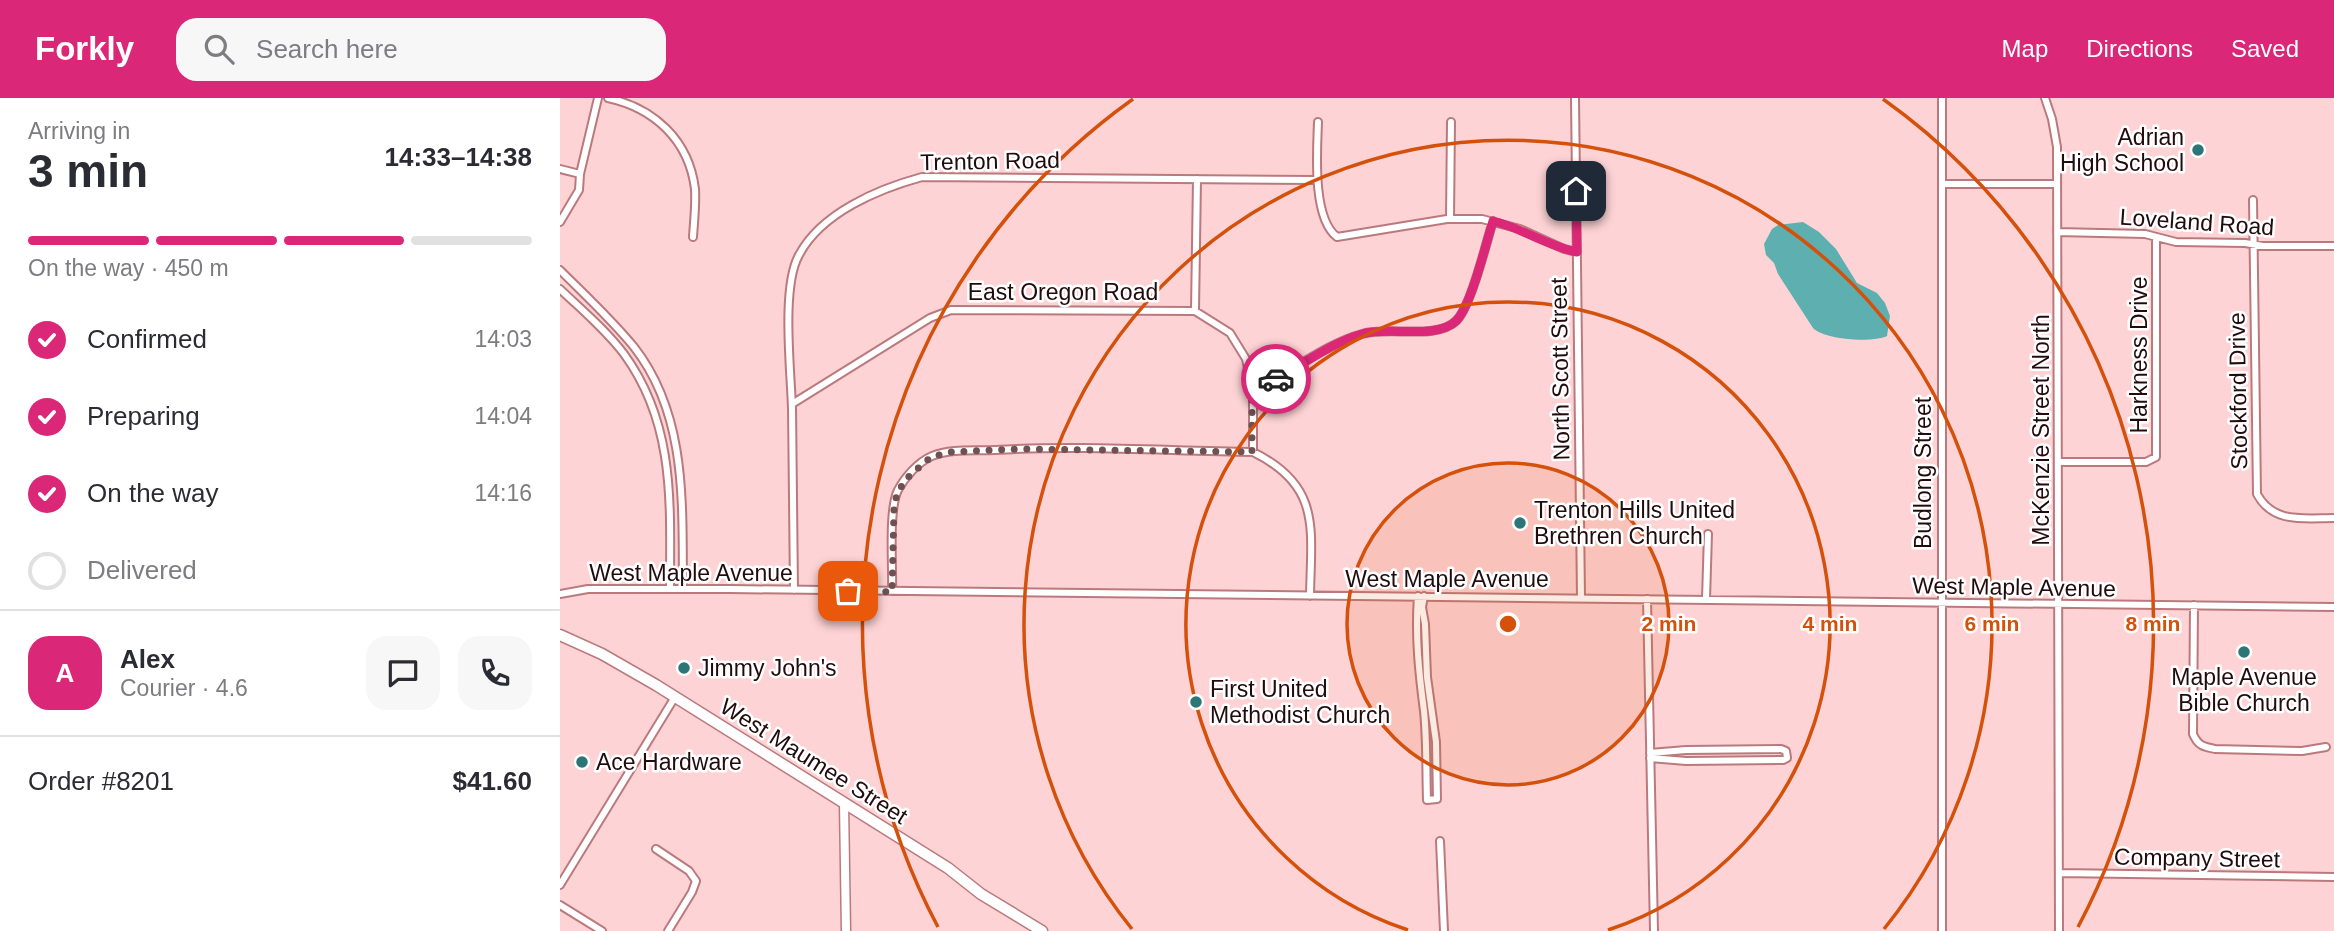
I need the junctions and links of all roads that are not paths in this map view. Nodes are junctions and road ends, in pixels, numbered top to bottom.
1 (598, 98) edge
2 (608, 98) edge
3 (1575, 98) edge
4 (1942, 98) edge
5 (2045, 98) edge
6 (1318, 122) dead end
7 (1451, 122) dead end
8 (560, 169) edge
9 (580, 174) junction
10 (1197, 179) junction
11 (1317, 180) junction
12 (1942, 184) junction
13 (2057, 184) junction
14 (2253, 200) dead end
15 (1450, 219) junction
16 (1493, 221) junction
17 (560, 222) edge
18 (2057, 232) junction
19 (693, 237) dead end
20 (2156, 238) junction
21 (2254, 244) junction
22 (2334, 246) edge
23 (1577, 252) junction
24 (560, 270) edge
25 (560, 289) edge
26 (1195, 311) junction
27 (624, 335) junction
28 (615, 343) junction
29 (1252, 391) junction
30 (792, 404) junction
31 (1252, 452) junction
32 (678, 454) junction
33 (666, 457) junction
34 (2059, 462) junction
35 (2334, 518) edge
36 (1708, 534) dead end
37 (670, 589) junction
38 (683, 589) junction
39 (794, 590) junction
40 (892, 592) junction
41 (560, 594) edge
42 (1310, 596) junction
43 (1421, 596) junction
44 (1581, 598) junction
45 (1647, 599) junction
46 (1706, 599) junction
47 (1941, 604) junction
48 (2060, 605) junction
49 (2194, 605) junction
50 (2334, 607) edge
51 (560, 635) edge
52 (1418, 677) junction
53 (1427, 677) junction
54 (675, 697) junction
55 (1436, 742) junction
56 (1426, 743) junction
57 (2326, 747) dead end
58 (1734, 750) junction
59 (1650, 755) junction
60 (1734, 761) junction
61 (844, 803) junction
62 (1440, 841) dead end
63 (656, 849) dead end
64 (2059, 873) junction
65 (2334, 877) edge
66 (560, 885) edge
67 (560, 905) edge
68 (602, 931) edge
69 (668, 931) edge
70 (846, 931) edge
71 (1042, 931) edge
72 (1444, 931) edge
73 (1654, 931) edge
74 (1942, 931) edge
75 (2059, 931) edge

1 - 9 street
2 - 19 street
3 - 23 street, North Scott Street
4 - 12 street, Budlong Street
5 - 13 street, McKenzie Street North
6 - 11 street
7 - 15 street
8 - 9 street
9 - 17 street
10 - 11 street, Trenton Road
10 - 26 street
10 - 30 street, Trenton Road
11 - 15 street
12 - 13 street
12 - 47 street, Budlong Street
13 - 18 street, McKenzie Street North
14 - 21 street, Stockford Drive
15 - 16 street
16 - 23 street
16 - 29 street
18 - 20 street, Loveland Road
18 - 34 street, McKenzie Street North
20 - 21 street, Loveland Road
20 - 34 street, Harkness Drive
21 - 22 street, Loveland Road
21 - 35 street, Stockford Drive
23 - 44 street, North Scott Street
24 - 27 street
25 - 28 street
26 - 29 street
26 - 30 street, East Oregon Road
27 - 28 street
27 - 32 street
28 - 33 street
29 - 31 street
30 - 39 street, Trenton Road
31 - 40 street
31 - 42 street
32 - 33 street
32 - 38 street
33 - 37 street
34 - 48 street, McKenzie Street North
36 - 46 street
37 - 38 street, West Maple Avenue
37 - 41 street, West Maple Avenue
38 - 39 street, West Maple Avenue
39 - 40 street, West Maple Avenue
40 - 42 street, West Maple Avenue
42 - 43 street, West Maple Avenue
43 - 44 street, West Maple Avenue
43 - 52 street
43 - 53 street
44 - 45 street, West Maple Avenue
45 - 46 street, West Maple Avenue
45 - 59 street
46 - 47 street, West Maple Avenue
47 - 48 street, West Maple Avenue
47 - 74 street, Budlong Street
48 - 49 street, West Maple Avenue
48 - 64 street, McKenzie Street North
49 - 50 street, West Maple Avenue
49 - 57 street
51 - 54 main road, West Maumee Street
52 - 53 street
52 - 56 street
53 - 55 street
54 - 61 main road, West Maumee Street
54 - 66 street
55 - 56 street
55 - 56 street
58 - 59 street
58 - 60 street
58 - 60 street
59 - 60 street
59 - 73 street
61 - 70 street
61 - 71 main road, West Maumee Street
62 - 72 street
63 - 69 street
64 - 65 street, Company Street
64 - 75 street, McKenzie Street North
67 - 68 street

